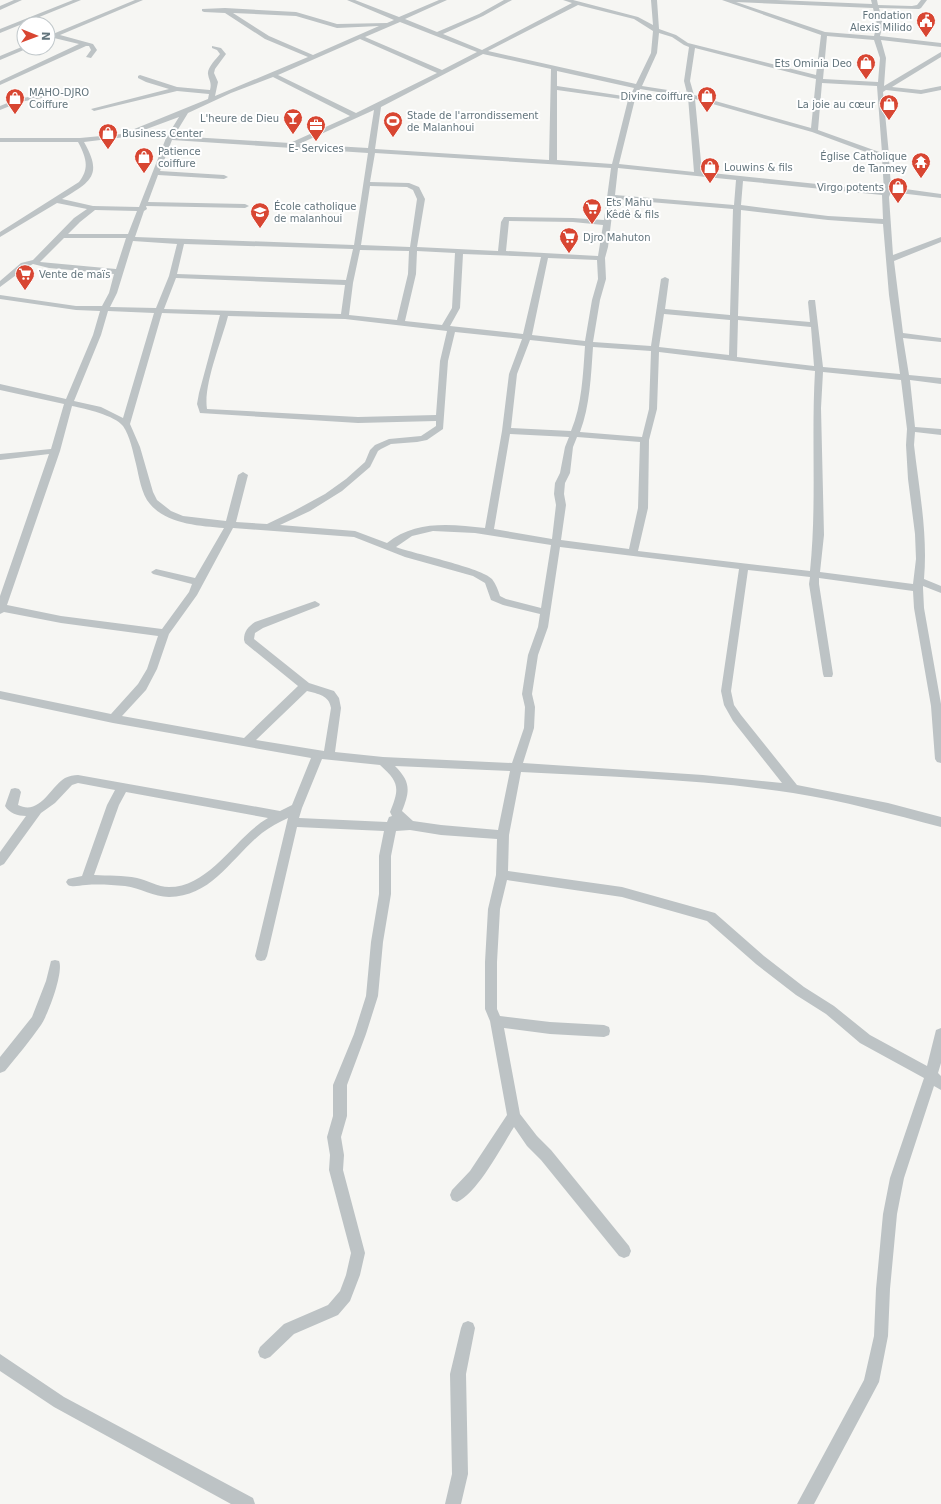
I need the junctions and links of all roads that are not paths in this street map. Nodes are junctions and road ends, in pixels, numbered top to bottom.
1 (19, 0) edge
2 (78, 0) edge
3 (140, 0) edge
4 (350, 0) edge
5 (444, 0) edge
6 (509, 0) edge
7 (566, 0) edge
8 (654, 0) edge
9 (725, 0) edge
10 (736, 0) edge
11 (874, 0) edge
12 (924, 0) edge
13 (577, 3) junction
14 (875, 7) junction
15 (0, 8) edge
16 (204, 10) dead end
17 (225, 10) junction
18 (399, 20) junction
19 (392, 24) junction
20 (656, 30) junction
21 (0, 31) edge
22 (824, 34) junction
23 (56, 35) edge
24 (436, 35) junction
25 (360, 37) junction
26 (56, 38) edge
27 (878, 38) junction
28 (86, 43) junction
29 (692, 46) junction
30 (941, 46) edge
31 (214, 47) dead end
32 (16, 51) edge
33 (482, 52) junction
34 (941, 54) edge
35 (89, 57) dead end
36 (314, 57) junction
37 (0, 58) edge
38 (554, 68) junction
39 (441, 72) junction
40 (274, 75) junction
41 (140, 77) dead end
42 (819, 79) junction
43 (215, 82) junction
44 (0, 83) edge
45 (638, 87) junction
46 (554, 88) junction
47 (882, 88) junction
48 (941, 88) edge
49 (177, 89) junction
50 (214, 92) junction
51 (229, 92) junction
52 (691, 96) junction
53 (40, 97) dead end
54 (632, 99) junction
55 (0, 100) edge
56 (211, 101) junction
57 (8, 104) junction
58 (378, 106) junction
59 (0, 108) edge
60 (94, 109) dead end
61 (185, 112) junction
62 (354, 115) junction
63 (814, 131) junction
64 (169, 138) junction
65 (0, 140) edge
66 (80, 140) junction
67 (291, 144) junction
68 (370, 150) junction
69 (886, 157) junction
70 (553, 162) junction
71 (616, 166) junction
72 (155, 173) junction
73 (698, 173) junction
74 (224, 177) dead end
75 (740, 178) junction
76 (366, 184) junction
77 (887, 191) junction
78 (941, 196) edge
79 (611, 197) junction
80 (55, 200) junction
81 (144, 206) junction
82 (245, 206) dead end
83 (738, 207) junction
84 (93, 208) junction
85 (888, 222) junction
86 (608, 223) junction
87 (0, 235) edge
88 (62, 236) junction
89 (132, 237) junction
90 (941, 239) edge
91 (181, 242) junction
92 (357, 248) junction
93 (412, 249) junction
94 (459, 251) junction
95 (502, 254) junction
96 (545, 255) junction
97 (601, 258) junction
98 (891, 259) junction
99 (35, 262) junction
100 (119, 272) junction
101 (173, 276) junction
102 (665, 279) dead end
103 (350, 283) junction
104 (0, 285) edge
105 (0, 297) edge
106 (812, 302) dead end
107 (105, 309) junction
108 (159, 310) junction
109 (661, 311) junction
110 (225, 312) junction
111 (345, 317) junction
112 (734, 318) junction
113 (401, 322) junction
114 (814, 325) junction
115 (448, 328) junction
116 (900, 336) junction
117 (527, 337) junction
118 (941, 340) edge
119 (589, 344) junction
120 (655, 349) junction
121 (733, 358) junction
122 (819, 369) junction
123 (905, 377) junction
124 (941, 381) edge
125 (0, 387) edge
126 (69, 402) junction
127 (440, 418) junction
128 (126, 424) junction
129 (911, 429) junction
130 (506, 431) junction
131 (941, 432) edge
132 (574, 434) junction
133 (645, 440) junction
134 (56, 451) junction
135 (0, 456) edge
136 (243, 475) dead end
137 (230, 525) junction
138 (269, 526) junction
139 (489, 532) junction
140 (555, 543) junction
141 (388, 548) junction
142 (632, 553) junction
143 (744, 567) junction
144 (156, 572) dead end
145 (814, 573) junction
146 (198, 582) junction
147 (919, 584) junction
148 (941, 590) edge
149 (315, 604) dead end
150 (0, 609) edge
151 (545, 612) junction
152 (165, 633) junction
153 (828, 674) dead end
154 (305, 686) junction
155 (0, 695) edge
156 (113, 719) junction
157 (246, 743) junction
158 (323, 755) junction
159 (941, 760) edge
160 (383, 761) junction
161 (516, 767) junction
162 (123, 787) junction
163 (793, 789) junction
164 (15, 792) dead end
165 (296, 808) junction
166 (37, 810) junction
167 (396, 812) junction
168 (281, 816) junction
169 (293, 822) junction
170 (941, 822) edge
171 (410, 825) junction
172 (391, 827) junction
173 (503, 834) junction
174 (0, 861) edge
175 (502, 875) junction
176 (86, 880) junction
177 (72, 882) dead end
178 (261, 956) dead end
179 (55, 965) dead end
180 (496, 1021) junction
181 (604, 1031) dead end
182 (941, 1041) edge
183 (0, 1067) edge
184 (936, 1080) edge
185 (514, 1116) junction
186 (458, 1195) dead end
187 (624, 1251) dead end
188 (468, 1328) dead end
189 (265, 1352) dead end
190 (0, 1362) edge
191 (247, 1504) edge
192 (453, 1504) edge
193 (805, 1504) edge

1 - 15 street
2 - 21 street
3 - 23 street
4 - 18 street
5 - 18 street
6 - 24 street
7 - 13 street
8 - 20 street
9 - 22 street
10 - 14 street
11 - 14 street
12 - 14 street
13 - 20 street
13 - 33 street
14 - 27 street
16 - 17 street
17 - 19 street
17 - 36 street
18 - 19 street
18 - 24 street
19 - 25 street
20 - 29 street
20 - 45 street
22 - 27 street
22 - 42 street
24 - 33 street
25 - 36 street
25 - 39 street
26 - 28 street
27 - 30 street
27 - 47 street
28 - 35 street
28 - 44 street
29 - 42 street
29 - 52 street
31 - 43 street
32 - 37 street
33 - 38 street
33 - 39 street
34 - 47 street
36 - 40 street
38 - 45 street
38 - 46 street
39 - 58 street
40 - 51 street
40 - 62 street
41 - 49 street
42 - 47 street
42 - 63 street
43 - 50 street
43 - 51 street
45 - 52 street
45 - 54 street
46 - 54 street
46 - 70 street
47 - 48 street
47 - 69 street
49 - 50 street
49 - 60 street
50 - 56 street
51 - 56 street
52 - 63 street
52 - 73 street
53 - 57 street
54 - 71 street
55 - 57 street
56 - 61 street
57 - 59 street
58 - 62 street
58 - 68 street
61 - 64 street
61 - 66 street
62 - 67 street
63 - 69 street
64 - 67 street
64 - 72 street
65 - 66 street
66 - 80 street
67 - 68 street
68 - 70 street
68 - 76 street
69 - 77 street
70 - 71 street
71 - 73 street
71 - 79 street
72 - 74 street
72 - 81 street
73 - 75 street
75 - 77 street
75 - 83 street
76 - 92 street
76 - 93 street
77 - 78 street
77 - 85 street
79 - 83 street
79 - 86 street
80 - 84 street
80 - 87 street
81 - 82 street
81 - 84 street
81 - 89 street
83 - 85 street
83 - 112 street
84 - 88 street
85 - 98 street
86 - 95 street
86 - 97 street
88 - 89 street
88 - 99 street
89 - 91 street
89 - 100 street
90 - 98 street
91 - 92 street
91 - 101 street
92 - 93 street
92 - 103 street
93 - 94 street
93 - 113 street
94 - 95 street
94 - 115 street
95 - 96 street
96 - 97 street
96 - 117 street
97 - 119 street
98 - 116 street
99 - 100 street
99 - 104 street
100 - 107 street
101 - 103 street
101 - 108 street
102 - 109 street
103 - 111 street
105 - 107 street
106 - 114 street
107 - 108 street
107 - 126 street
108 - 110 street
108 - 128 street
109 - 112 street
109 - 120 street
110 - 111 street
110 - 127 street
111 - 113 street
112 - 114 street
112 - 121 street
113 - 115 street
114 - 122 street
115 - 117 street
115 - 127 street
116 - 118 street
116 - 123 street
117 - 119 street
117 - 130 street
119 - 120 street
119 - 132 street
120 - 121 street
120 - 133 street
121 - 122 street
122 - 123 street
122 - 145 street
123 - 124 street
123 - 129 street
125 - 126 street
126 - 128 street
126 - 134 street
127 - 138 street
128 - 137 street
129 - 131 street
129 - 147 street
130 - 132 street
130 - 139 street
132 - 133 street
132 - 140 street
133 - 142 street
134 - 135 street
134 - 150 street
136 - 137 street
137 - 138 street
137 - 146 street
138 - 141 street
139 - 140 street
139 - 141 street
140 - 142 street
140 - 151 street
141 - 151 street
142 - 143 street
143 - 145 street
143 - 163 street
144 - 146 street
145 - 147 street
145 - 153 street
146 - 152 street
147 - 148 street
147 - 159 street
149 - 154 street
150 - 152 street
151 - 161 street
152 - 156 street
154 - 157 street
154 - 158 street
155 - 156 street
156 - 157 street
157 - 158 street
158 - 160 street
158 - 165 street
160 - 161 street
160 - 167 street
161 - 163 street
161 - 173 street
162 - 166 street
162 - 168 street
162 - 176 street
163 - 170 street
164 - 166 street
165 - 168 street
165 - 169 street
166 - 174 street
167 - 171 street
167 - 172 street
168 - 176 street
169 - 172 street
169 - 178 street
171 - 172 street
171 - 173 street
172 - 189 street
173 - 175 street
175 - 180 street
175 - 184 street
176 - 177 street
179 - 183 street
180 - 181 street
180 - 185 street
182 - 184 street
184 - 193 street
185 - 186 street
185 - 187 street
188 - 192 street
190 - 191 street

